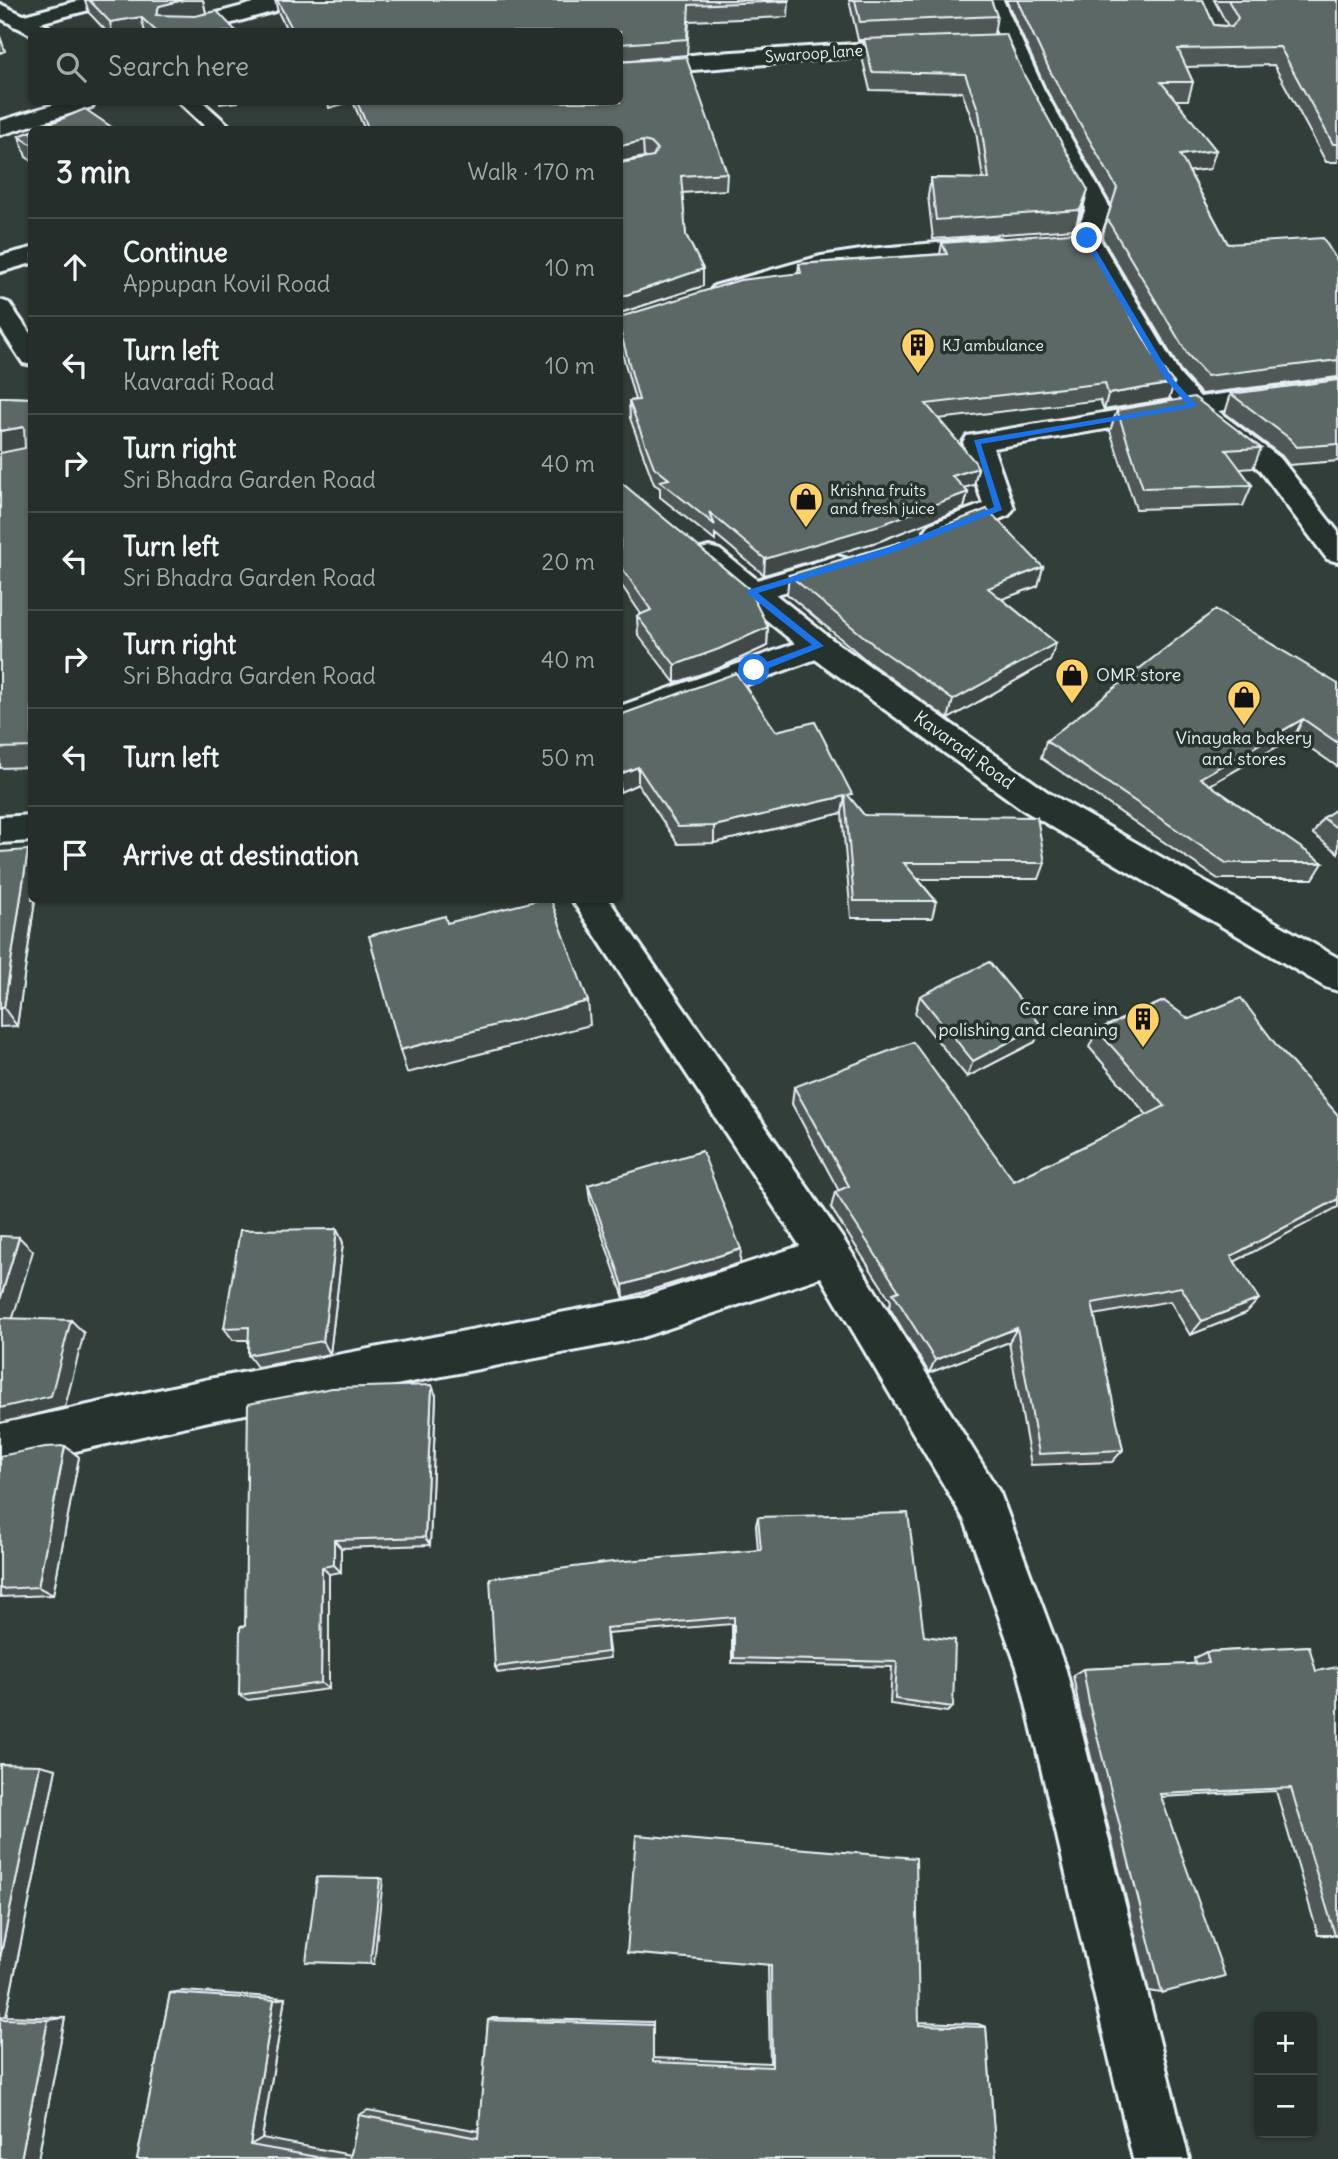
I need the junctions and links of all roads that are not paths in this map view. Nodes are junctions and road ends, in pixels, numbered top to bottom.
1 (104, 0) edge
2 (279, 0) edge
3 (993, 0) edge
4 (0, 10) edge
5 (20, 22) junction
6 (33, 28) edge
7 (188, 28) edge
8 (1010, 42) junction
9 (984, 43) edge
10 (933, 46) edge
11 (623, 71) edge
12 (74, 105) edge
13 (194, 105) edge
14 (218, 126) edge
15 (0, 128) edge
16 (1015, 244) edge
17 (28, 256) edge
18 (0, 264) edge
19 (698, 300) edge
20 (0, 308) edge
21 (28, 351) edge
22 (1338, 387) edge
23 (1193, 406) junction
24 (916, 540) edge
25 (690, 541) edge
26 (1338, 552) edge
27 (866, 557) edge
28 (751, 592) junction
29 (820, 646) junction
30 (623, 717) edge
31 (28, 828) edge
32 (0, 830) edge
33 (592, 903) edge
34 (1338, 976) edge
35 (830, 1255) junction
36 (0, 1446) edge
37 (1161, 2159) edge

1 - 5 street
2 - 7 street
3 - 8 street
4 - 5 street
5 - 6 street
8 - 9 street
8 - 23 street
10 - 11 street, Swaroop lane
12 - 15 street
13 - 14 street
16 - 19 street
17 - 18 street
20 - 21 street
22 - 23 street
23 - 24 street
23 - 26 street
25 - 28 street, Kavaradi Road
27 - 28 street
28 - 29 street, Kavaradi Road
29 - 30 street
29 - 34 street, Kavaradi Road
31 - 32 street
33 - 35 street
35 - 36 street
35 - 37 street

